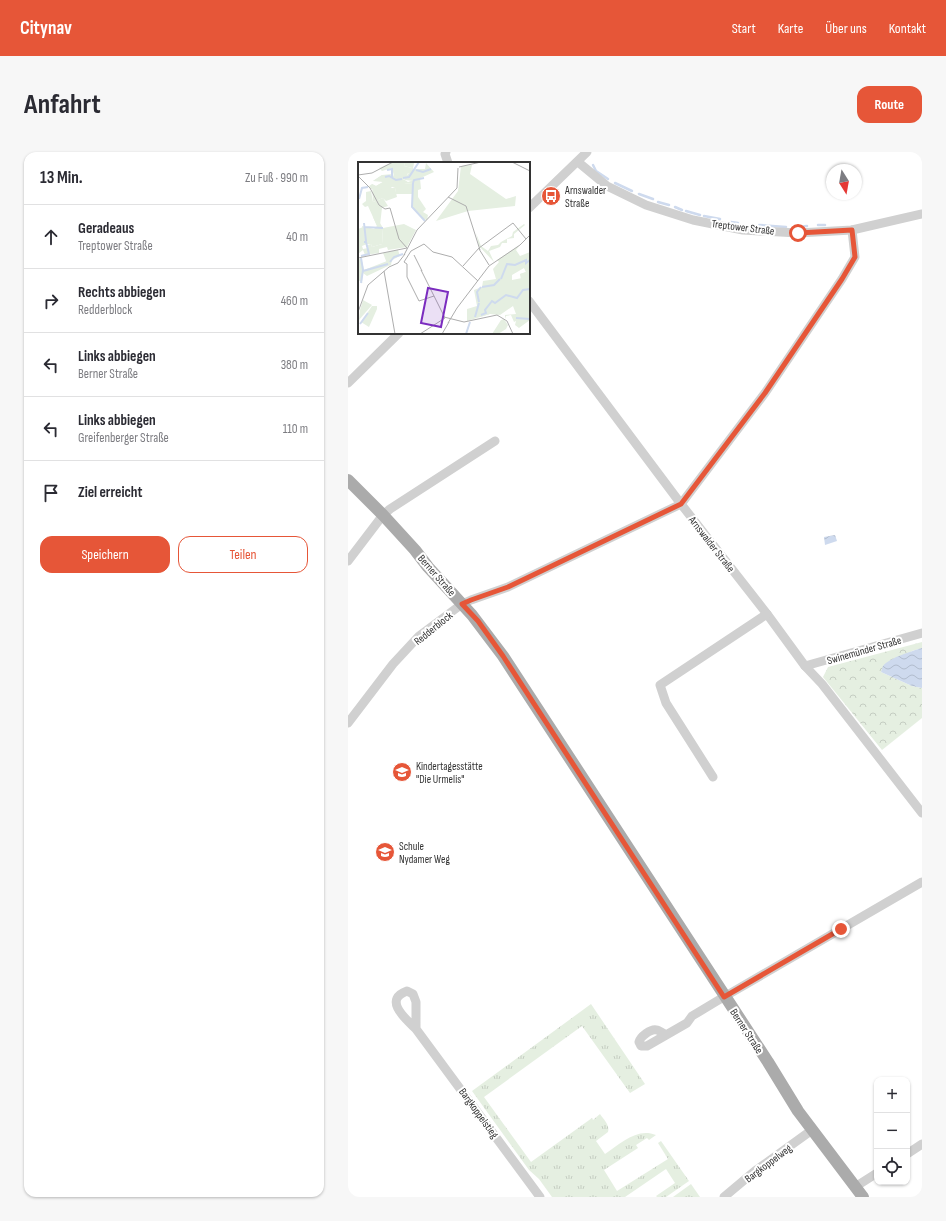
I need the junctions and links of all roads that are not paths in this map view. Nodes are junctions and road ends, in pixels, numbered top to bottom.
1 (446, 152) edge
2 (587, 152) edge
3 (448, 162) edge
4 (578, 162) junction
5 (530, 207) edge
6 (922, 214) edge
7 (852, 230) junction
8 (530, 302) edge
9 (398, 334) edge
10 (348, 383) edge
11 (495, 441) dead end
12 (348, 480) edge
13 (681, 504) junction
14 (383, 515) junction
15 (348, 561) edge
16 (462, 604) junction
17 (767, 614) junction
18 (922, 633) edge
19 (805, 666) junction
20 (348, 723) edge
21 (712, 777) dead end
22 (922, 813) edge
23 (922, 882) edge
24 (724, 997) junction
25 (416, 1029) dead end
26 (666, 1036) dead end
27 (812, 1130) junction
28 (922, 1144) edge
29 (910, 1152) edge
30 (874, 1175) edge
31 (855, 1187) junction
32 (540, 1197) edge
33 (724, 1197) edge
34 (863, 1197) edge

1 - 3 street
2 - 4 street
4 - 5 street
4 - 7 street, Treptower Straße
6 - 7 street, Treptower Straße
7 - 13 street, Redderblock
8 - 13 street, Arnswalder Straße
9 - 10 street
11 - 14 street
12 - 14 main road, Berner Straße
13 - 16 street, Redderblock
13 - 17 street, Arnswalder Straße
14 - 15 street
14 - 16 main road, Berner Straße
16 - 20 street, Redderblock
16 - 24 main road, Berner Straße
17 - 19 street, Arnswalder Straße
17 - 21 street
18 - 19 street, Swinemünder Straße
19 - 22 street, Arnswalder Straße
23 - 24 street
24 - 26 street
24 - 27 main road, Berner Straße
25 - 32 street, Bargkoppelstieg
27 - 31 main road, Berner Straße
27 - 33 street, Bargkoppelweg
28 - 29 street
30 - 31 street
31 - 34 main road, Berner Straße

